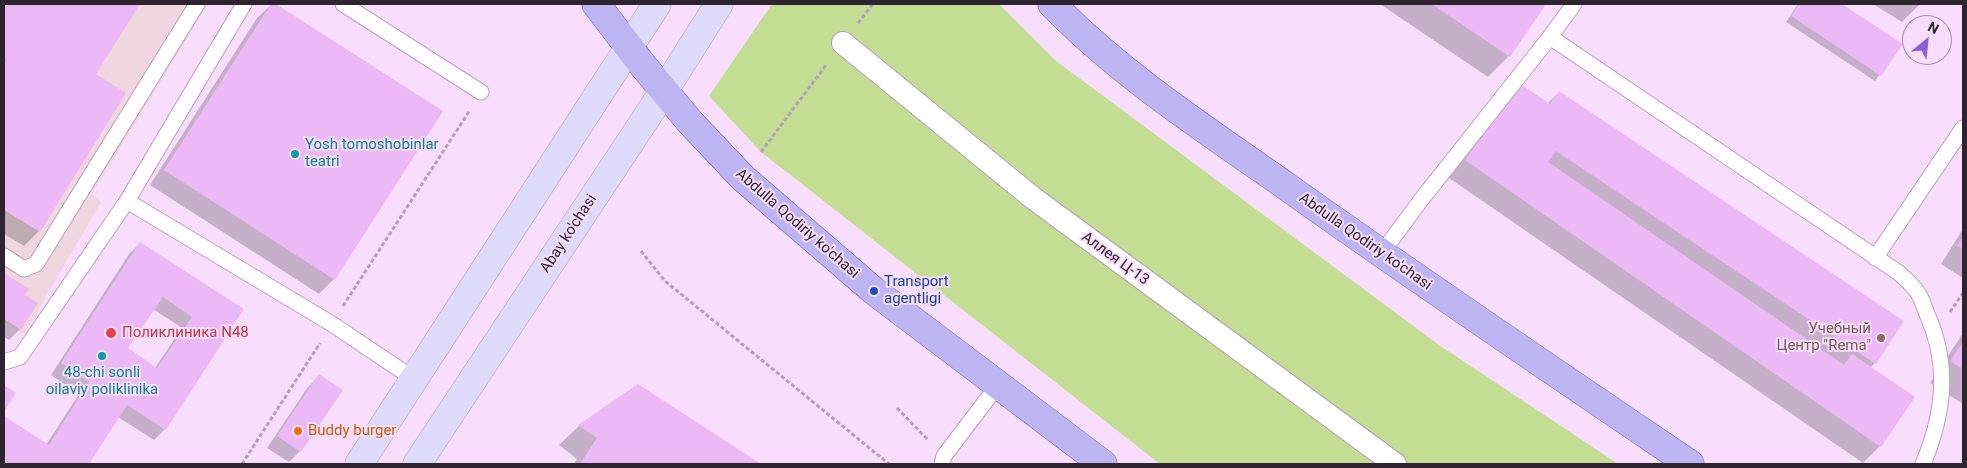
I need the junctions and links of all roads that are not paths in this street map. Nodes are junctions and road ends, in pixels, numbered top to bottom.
1 (197, 4) edge
2 (244, 4) edge
3 (343, 4) edge
4 (596, 4) edge
5 (657, 4) edge
6 (719, 4) edge
7 (1052, 4) edge
8 (1574, 4) edge
9 (1550, 36) junction
10 (843, 43) road end
11 (629, 48) junction
12 (664, 90) junction
13 (482, 92) road end
14 (1963, 128) edge
15 (127, 201) junction
16 (1382, 254) junction
17 (4, 256) edge
18 (1875, 258) junction
19 (4, 362) edge
20 (414, 379) junction
21 (998, 385) junction
22 (943, 460) edge
23 (359, 464) edge
24 (417, 464) edge
25 (1103, 464) edge
26 (1395, 464) edge
27 (1690, 464) edge
28 (1923, 464) edge

1 - 17 lane
2 - 15 lane
3 - 13 lane
4 - 11 main road, Abdulla Qodiriy ko'chasi
5 - 11 main road
6 - 12 main road, Abay ko'chasi
7 - 16 main road, Abdulla Qodiriy ko'chasi
8 - 9 lane
9 - 16 lane
9 - 18 lane
10 - 26 street, Аллея Ц-13
11 - 12 main road, Abdulla Qodiriy ko'chasi
11 - 20 main road
12 - 21 main road, Abdulla Qodiriy ko'chasi
12 - 24 main road, Abay ko'chasi
14 - 18 lane
15 - 19 lane
15 - 20 lane
16 - 27 main road, Abdulla Qodiriy ko'chasi
18 - 28 lane
20 - 23 main road
21 - 22 lane
21 - 25 main road, Abdulla Qodiriy ko'chasi

